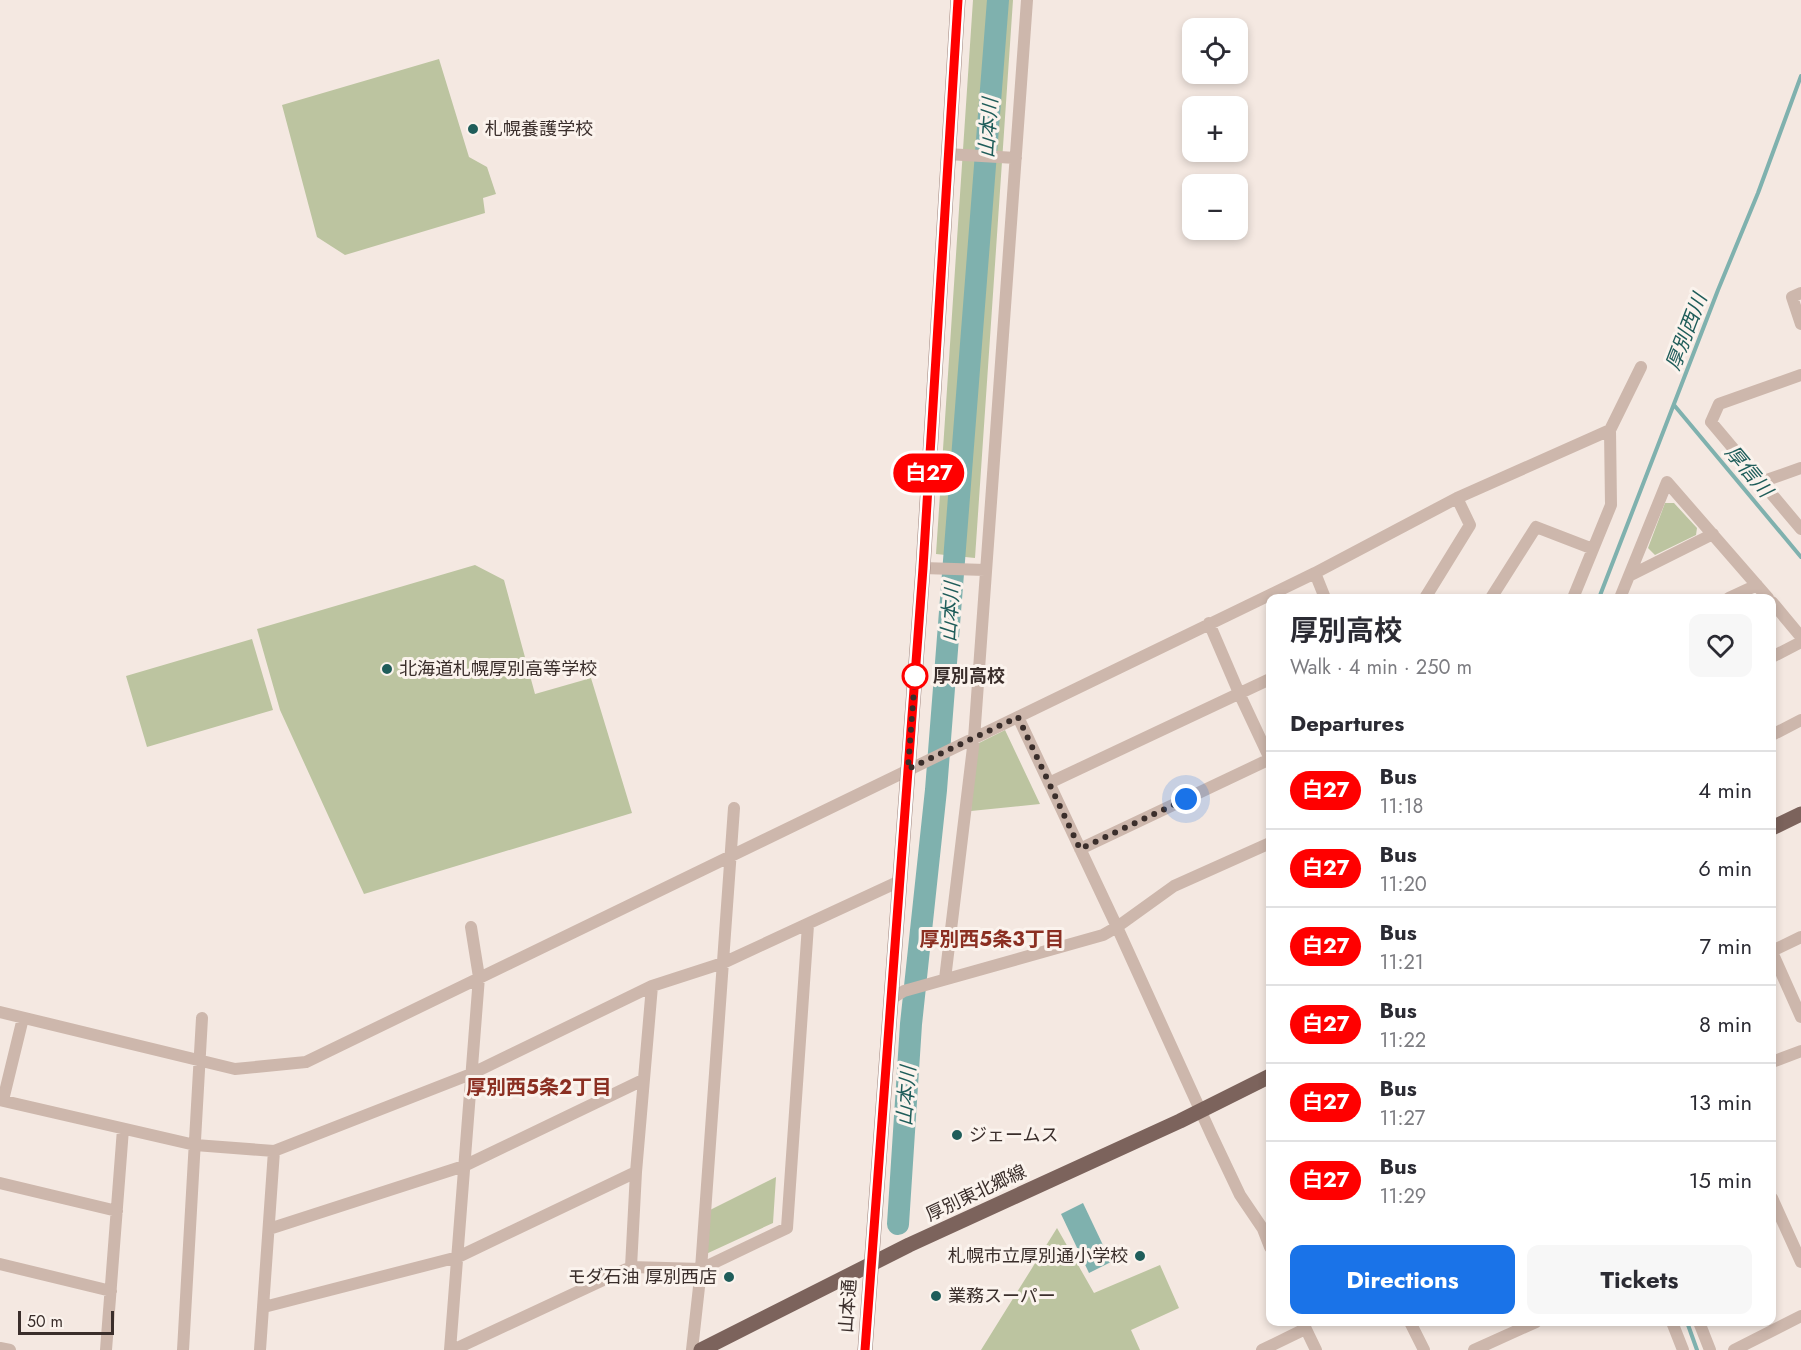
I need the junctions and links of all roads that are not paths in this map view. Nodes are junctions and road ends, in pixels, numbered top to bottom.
1 (958, 0) edge
2 (1027, 0) edge
3 (947, 154) junction
4 (1011, 158) junction
5 (1801, 293) edge
6 (1801, 324) edge
7 (1641, 367) dead end
8 (1801, 375) edge
9 (1610, 430) junction
10 (1801, 468) edge
11 (1761, 482) junction
12 (1457, 498) junction
13 (1801, 528) edge
14 (1713, 534) junction
15 (1593, 549) junction
16 (923, 568) junction
17 (979, 570) junction
18 (1315, 573) junction
19 (1629, 576) junction
20 (1757, 585) junction
21 (1270, 594) edge
22 (1323, 594) edge
23 (1427, 594) edge
24 (1494, 594) edge
25 (1575, 594) edge
26 (1622, 594) edge
27 (1738, 594) edge
28 (1765, 594) edge
29 (1266, 596) edge
30 (1776, 607) edge
31 (1209, 623) junction
32 (1801, 637) edge
33 (1801, 642) edge
34 (1776, 655) edge
35 (1266, 681) edge
36 (1239, 693) junction
37 (1018, 717) junction
38 (1801, 720) edge
39 (1776, 733) edge
40 (970, 741) junction
41 (1266, 750) edge
42 (1266, 761) edge
43 (908, 769) junction
44 (1049, 783) junction
45 (734, 808) dead end
46 (1801, 814) edge
47 (1776, 826) edge
48 (1266, 845) edge
49 (1080, 849) junction
50 (731, 855) junction
51 (900, 881) junction
52 (808, 925) junction
53 (471, 927) dead end
54 (1117, 927) junction
55 (1801, 937) edge
56 (1776, 950) edge
57 (1776, 961) edge
58 (723, 963) junction
59 (479, 977) junction
60 (945, 979) junction
61 (652, 986) junction
62 (898, 995) junction
63 (0, 1012) edge
64 (1801, 1017) edge
65 (23, 1018) junction
66 (202, 1018) dead end
67 (1801, 1051) edge
68 (201, 1060) junction
69 (1776, 1060) edge
70 (471, 1074) junction
71 (1266, 1078) edge
72 (643, 1080) junction
73 (2, 1100) edge
74 (1200, 1111) junction
75 (123, 1129) junction
76 (195, 1145) junction
77 (274, 1150) junction
78 (464, 1166) junction
79 (636, 1172) junction
80 (0, 1183) edge
81 (1776, 1207) edge
82 (117, 1211) junction
83 (1266, 1226) edge
84 (269, 1229) junction
85 (458, 1257) junction
86 (1801, 1262) edge
87 (0, 1264) edge
88 (870, 1265) junction
89 (631, 1267) junction
90 (701, 1269) junction
91 (111, 1291) junction
92 (264, 1307) junction
93 (1801, 1316) edge
94 (1302, 1326) edge
95 (1304, 1326) edge
96 (1412, 1326) edge
97 (1519, 1326) edge
98 (1674, 1326) edge
99 (1701, 1326) edge
100 (0, 1348) edge
101 (10, 1350) edge
102 (106, 1350) edge
103 (183, 1350) edge
104 (260, 1350) edge
105 (452, 1350) edge
106 (692, 1350) edge
107 (701, 1350) edge
108 (865, 1350) edge
109 (1262, 1350) edge
110 (1316, 1350) edge
111 (1424, 1350) edge
112 (1474, 1350) edge
113 (1683, 1350) edge
114 (1710, 1350) edge
115 (1734, 1350) edge

1 - 3 street, 山本通
2 - 4 street
3 - 4 street
3 - 16 street, 山本通
4 - 17 street
5 - 6 street
7 - 9 street
8 - 11 street
9 - 12 street
9 - 15 street
10 - 11 street
11 - 13 street
12 - 18 street
12 - 23 street
14 - 19 street
14 - 19 street
14 - 20 street
15 - 24 street
15 - 25 street
16 - 17 street
16 - 43 street, 山本通
17 - 40 street
18 - 21 street
18 - 22 street
19 - 26 street
20 - 27 street
20 - 28 street
29 - 31 street
30 - 32 street
31 - 36 street
31 - 37 street
33 - 34 street
35 - 36 street
36 - 41 street
36 - 44 street
37 - 40 street
37 - 44 street
38 - 39 street
40 - 43 street
40 - 60 street
42 - 49 street
43 - 50 street
43 - 51 street, 山本通
44 - 49 street
45 - 50 street
46 - 47 main road
48 - 54 street
49 - 54 street
50 - 58 street
50 - 59 street
51 - 52 street
51 - 62 street, 山本通
52 - 58 street
52 - 90 street
53 - 59 street
54 - 60 street
54 - 74 street
55 - 56 street
57 - 64 street
58 - 61 street
58 - 90 street
59 - 68 street
59 - 70 street
60 - 62 street
61 - 70 street
61 - 72 street
62 - 88 street, 山本通
63 - 65 street
65 - 68 street
65 - 73 street
66 - 68 street
67 - 69 street
68 - 76 street
70 - 77 street
70 - 78 street
71 - 74 main road, 厚別東北郷線
72 - 78 street
72 - 79 street
73 - 75 street
74 - 83 street
74 - 88 main road, 厚別東北郷線
75 - 76 street
75 - 82 street
76 - 77 street
76 - 103 street
77 - 84 street
78 - 84 street
78 - 85 street
79 - 85 street
79 - 89 street
80 - 82 street
81 - 86 street
82 - 91 street
84 - 92 street
85 - 92 street
85 - 105 street
87 - 91 street
88 - 107 main road, 厚別東北郷線
88 - 108 street, 山本通
89 - 90 street
89 - 105 street
90 - 106 street
91 - 102 street
92 - 104 street
93 - 115 street
94 - 109 street
95 - 110 street
96 - 111 street
97 - 112 street
98 - 113 street
99 - 114 street
100 - 101 street

